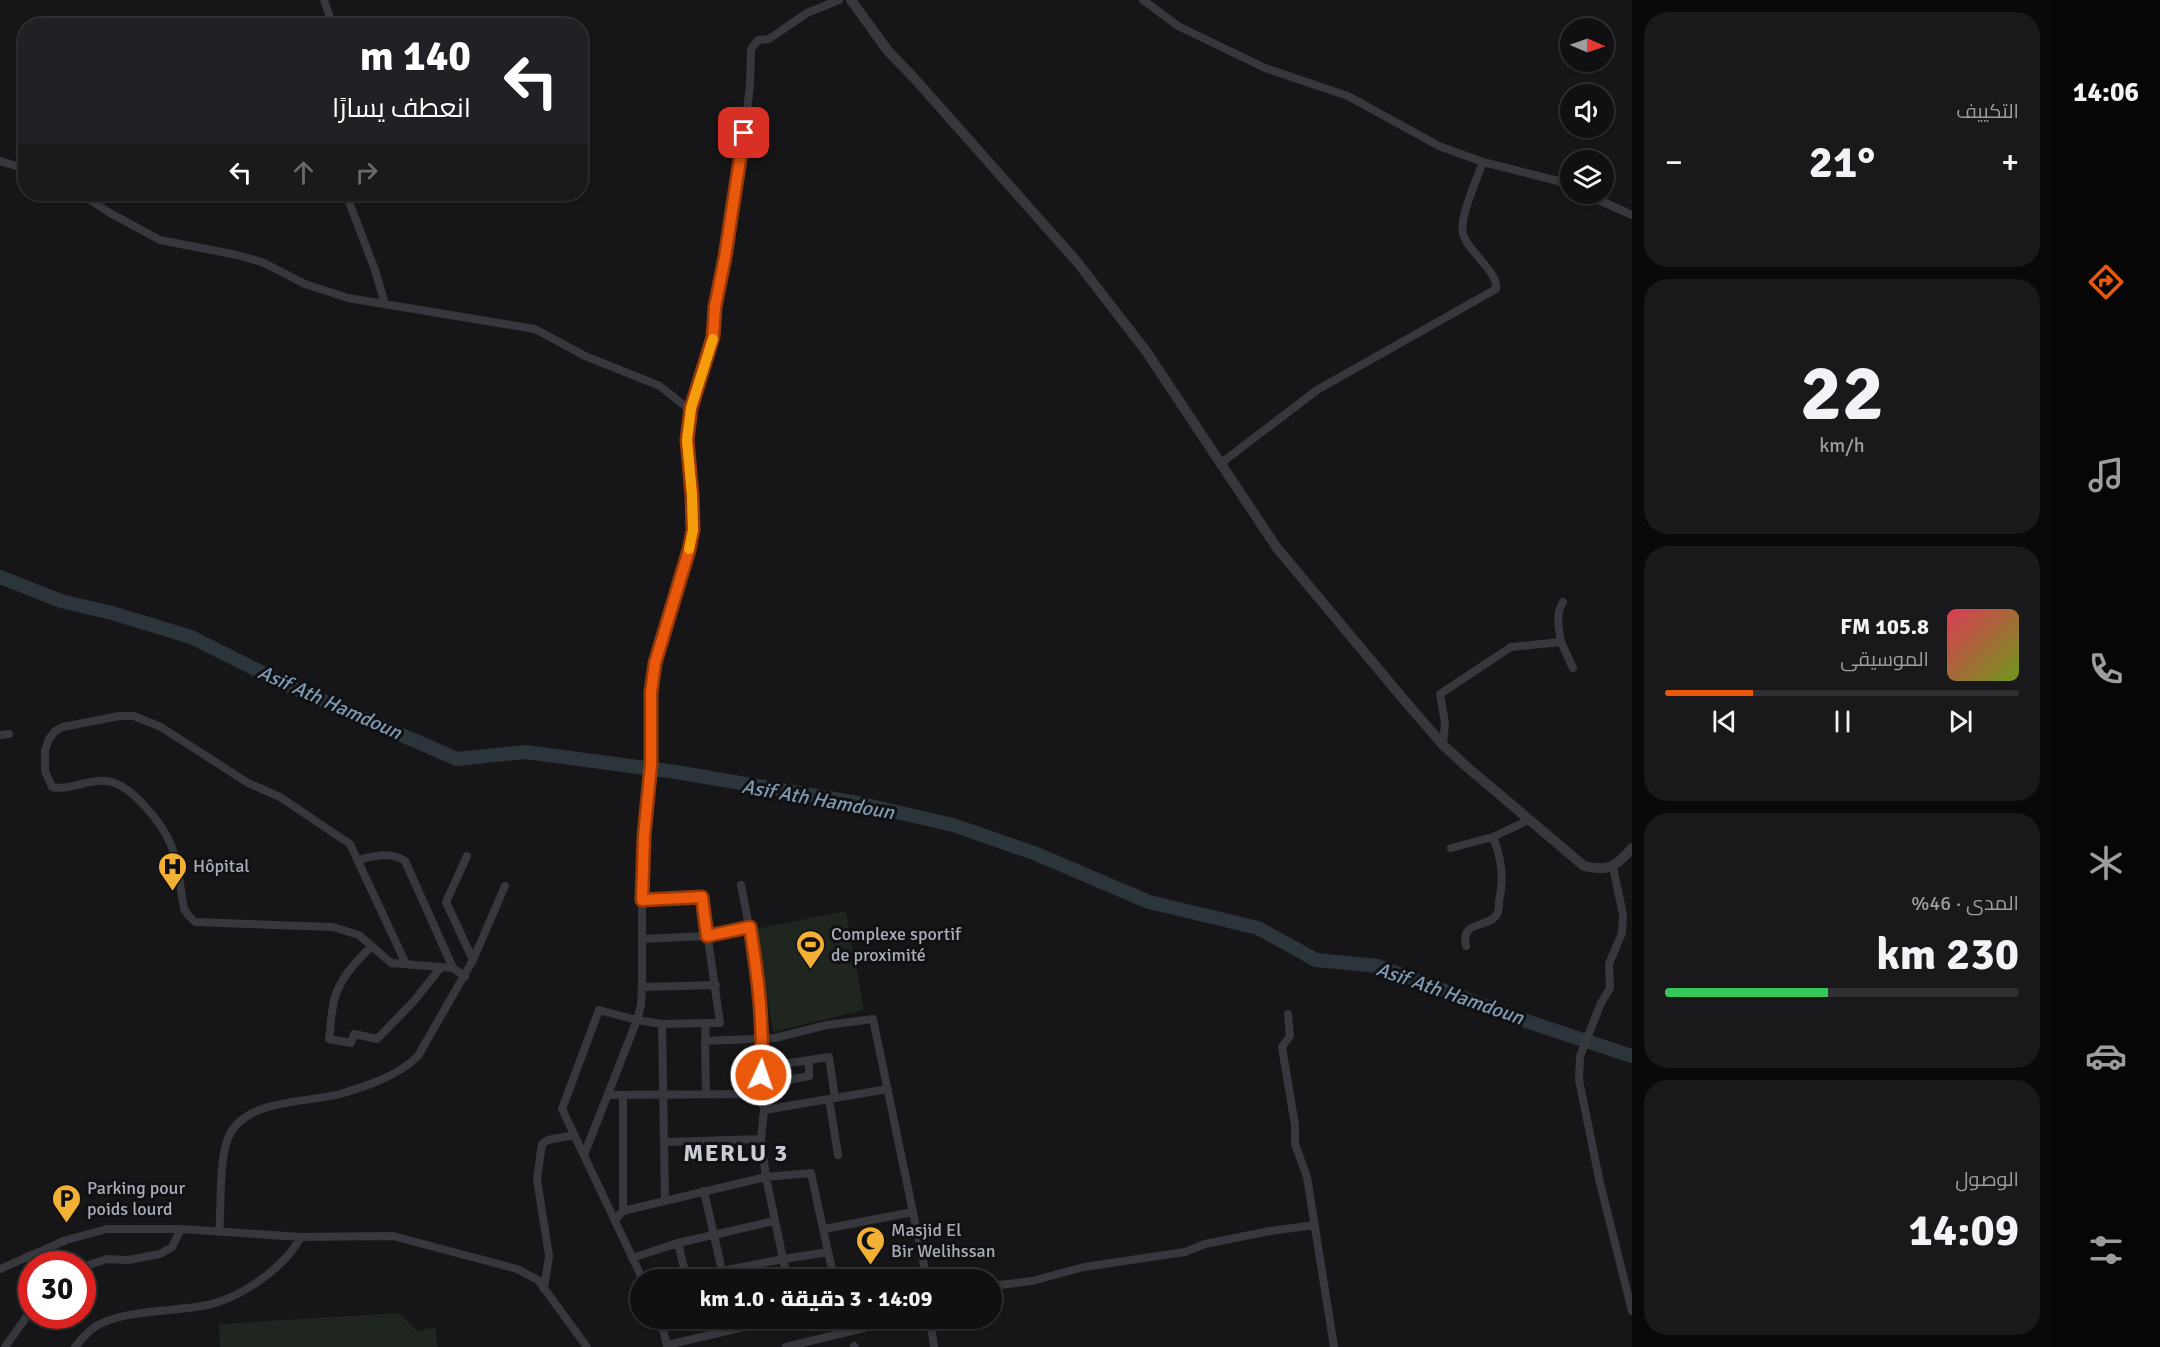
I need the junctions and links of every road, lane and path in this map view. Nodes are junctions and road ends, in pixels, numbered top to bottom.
1 (324, 0) edge
2 (839, 0) edge
3 (850, 0) edge
4 (1143, 0) edge
5 (330, 18) edge
6 (0, 161) edge
7 (1483, 162) junction
8 (18, 167) edge
9 (1560, 182) edge
10 (92, 201) edge
11 (349, 201) edge
12 (1607, 204) edge
13 (1632, 215) edge
14 (385, 304) junction
15 (691, 411) junction
16 (1220, 464) junction
17 (1563, 602) dead end
18 (1561, 642) junction
19 (1574, 668) dead end
20 (1443, 745) junction
21 (1529, 820) junction
22 (1493, 837) junction
23 (1451, 848) dead end
24 (1632, 848) edge
25 (467, 856) dead end
26 (358, 860) junction
27 (1613, 867) junction
28 (741, 885) dead end
29 (505, 886) dead end
30 (642, 900) junction
31 (750, 927) junction
32 (707, 936) junction
33 (642, 939) junction
34 (1466, 946) dead end
35 (371, 947) junction
36 (473, 960) junction
37 (406, 964) junction
38 (441, 967) junction
39 (453, 968) junction
40 (465, 977) junction
41 (716, 984) junction
42 (642, 987) junction
43 (1288, 1014) dead end
44 (637, 1020) junction
45 (706, 1023) junction
46 (662, 1024) junction
47 (763, 1038) junction
48 (705, 1041) junction
49 (809, 1060) dead end
50 (888, 1089) junction
51 (706, 1093) junction
52 (760, 1094) junction
53 (608, 1095) junction
54 (623, 1095) junction
55 (663, 1095) junction
56 (832, 1099) junction
57 (764, 1110) junction
58 (574, 1135) junction
59 (761, 1139) junction
60 (665, 1142) junction
61 (584, 1155) junction
62 (838, 1155) dead end
63 (766, 1177) junction
64 (704, 1191) junction
65 (664, 1202) junction
66 (623, 1211) junction
67 (913, 1212) junction
68 (615, 1219) junction
69 (774, 1221) junction
70 (1315, 1226) junction
71 (181, 1229) junction
72 (824, 1229) junction
73 (219, 1232) junction
74 (715, 1235) junction
75 (301, 1237) junction
76 (678, 1243) junction
77 (47, 1251) edge
78 (828, 1252) junction
79 (632, 1257) junction
80 (783, 1259) junction
81 (96, 1263) edge
82 (18, 1264) edge
83 (746, 1268) joint
84 (0, 1269) edge
85 (638, 1269) edge
86 (684, 1269) edge
87 (722, 1269) edge
88 (743, 1269) edge
89 (785, 1269) edge
90 (832, 1269) edge
91 (925, 1269) edge
92 (1002, 1285) edge
93 (544, 1289) junction
94 (1632, 1311) edge
95 (18, 1327) edge
96 (663, 1329) edge
97 (728, 1329) edge
98 (864, 1329) edge
99 (932, 1329) edge
100 (805, 1345) edge
101 (667, 1346) edge
102 (5, 1347) edge
103 (75, 1347) edge
104 (587, 1347) edge
105 (786, 1347) edge
106 (934, 1347) edge
107 (1334, 1347) edge

1 - 5 street
2 - 15 street
3 - 16 street
4 - 7 street
6 - 8 street
7 - 9 street
7 - 16 street
10 - 14 street
11 - 14 street
12 - 13 street
14 - 15 street
15 - 30 street
16 - 20 street
17 - 18 street
18 - 19 street
18 - 20 street
20 - 21 street
21 - 22 street
21 - 27 street
22 - 23 street
22 - 34 street
24 - 27 street
25 - 36 street
26 - 35 street
26 - 37 street
26 - 39 street
27 - 94 street
28 - 31 street
29 - 36 street
30 - 32 street
30 - 33 street
31 - 32 street
31 - 47 street
32 - 33 street
32 - 41 street
33 - 42 street
35 - 37 street
35 - 38 street
36 - 40 street
37 - 38 street
38 - 39 street
39 - 40 street
40 - 73 street
41 - 42 street
41 - 45 street
42 - 44 street
43 - 70 street
44 - 46 street
44 - 53 street
44 - 58 street
45 - 46 street
45 - 48 street
46 - 55 street
47 - 48 street
47 - 50 street
47 - 52 street
48 - 51 street
49 - 56 street
50 - 56 street
50 - 67 street
51 - 52 street
51 - 55 street
52 - 57 street
53 - 54 street
53 - 61 street
54 - 55 street
54 - 66 street
55 - 60 street
56 - 57 street
56 - 62 street
57 - 59 street
58 - 61 street
58 - 93 street
59 - 60 street
59 - 63 street
60 - 65 street
61 - 68 street
63 - 64 street
63 - 69 street
63 - 72 street
64 - 65 street
64 - 74 street
65 - 66 street
66 - 68 street
67 - 72 street
67 - 91 street
68 - 79 street
69 - 74 street
69 - 80 street
70 - 92 street
70 - 107 street
71 - 73 street
71 - 77 street
71 - 81 street
72 - 78 street
73 - 75 street
74 - 76 street
74 - 87 street
75 - 93 street
75 - 103 street
76 - 79 street
76 - 86 street
78 - 80 street
78 - 90 street
79 - 85 street
80 - 83 street
80 - 89 street
82 - 84 street
83 - 88 street
93 - 104 street
95 - 102 street
96 - 101 street
97 - 101 street
98 - 100 street
99 - 106 street
100 - 105 street

